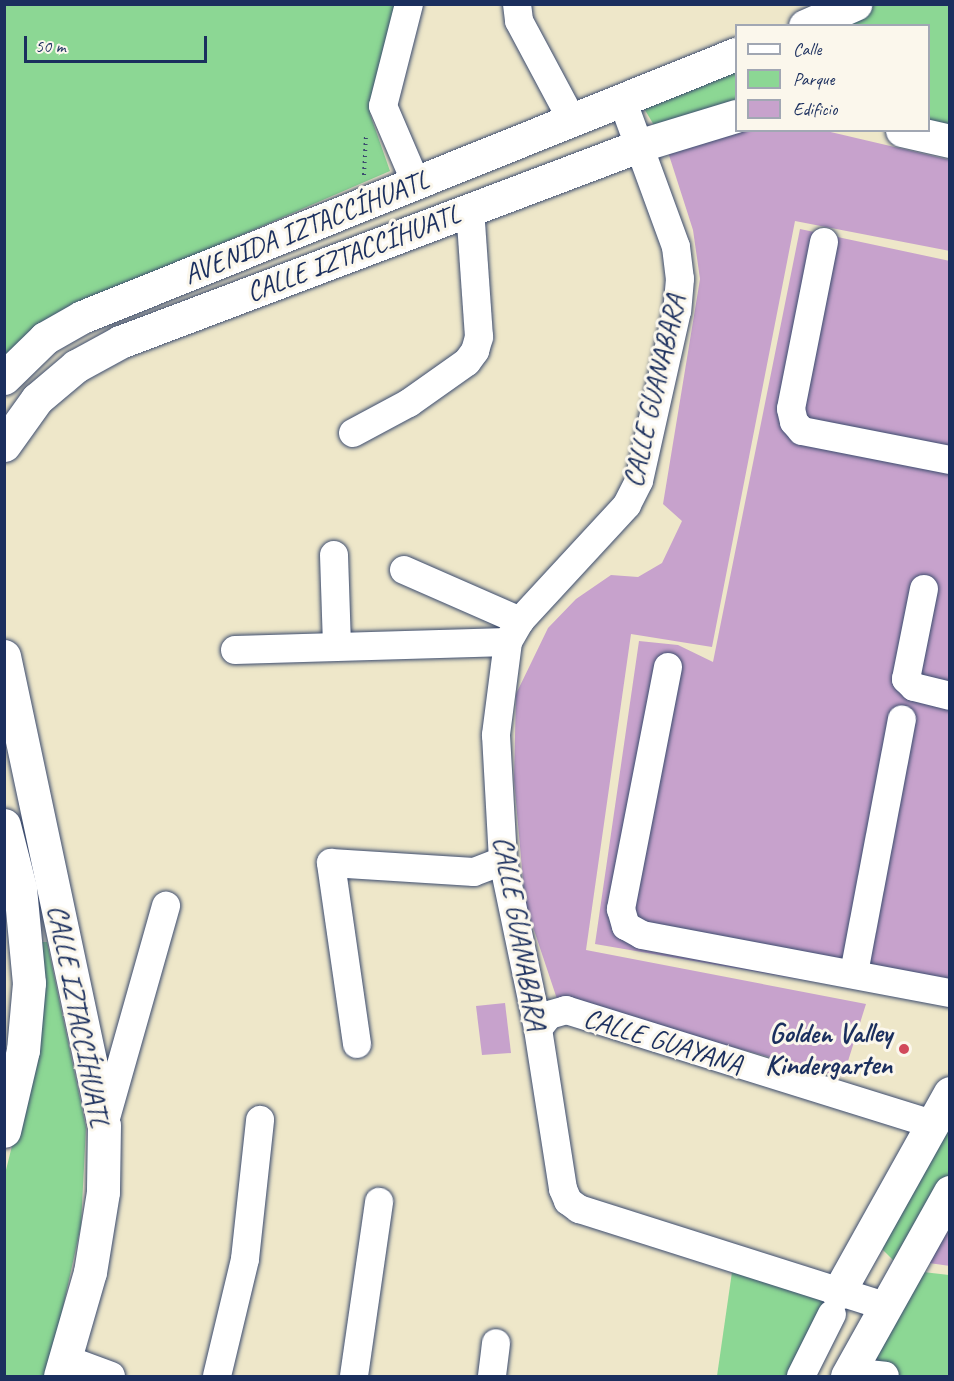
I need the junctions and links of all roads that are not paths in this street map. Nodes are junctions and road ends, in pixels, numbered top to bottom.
1 (409, 4) edge
2 (517, 4) edge
3 (855, 4) edge
4 (812, 24) edge
5 (735, 54) edge
6 (623, 102) junction
7 (735, 116) edge
8 (573, 122) junction
9 (911, 132) edge
10 (950, 141) edge
11 (641, 145) junction
12 (416, 183) junction
13 (470, 209) junction
14 (824, 242) dead end
15 (4, 378) edge
16 (353, 433) dead end
17 (4, 446) edge
18 (950, 460) edge
19 (334, 555) dead end
20 (404, 570) dead end
21 (924, 589) dead end
22 (514, 631) junction
23 (337, 644) junction
24 (235, 650) dead end
25 (4, 656) edge
26 (668, 667) dead end
27 (950, 696) edge
28 (902, 719) dead end
29 (4, 825) edge
30 (503, 861) junction
31 (166, 906) dead end
32 (854, 973) junction
33 (950, 993) edge
34 (538, 1029) junction
35 (357, 1044) dead end
36 (950, 1093) edge
37 (260, 1120) dead end
38 (931, 1124) junction
39 (104, 1125) junction
40 (4, 1131) edge
41 (950, 1192) edge
42 (379, 1202) dead end
43 (835, 1304) junction
44 (885, 1306) junction
45 (496, 1343) dead end
46 (63, 1368) edge
47 (848, 1374) edge
48 (111, 1377) edge
49 (217, 1377) edge
50 (354, 1377) edge
51 (492, 1377) edge
52 (801, 1377) edge
53 (885, 1377) edge

1 - 12 street
2 - 8 street
3 - 4 street
5 - 6 street
6 - 8 street, AVENIDA IZTACCÍHUATL
6 - 11 street, CALLE GUANABARA
7 - 11 street, CALLE IZTACCÍHUATL
8 - 12 street, AVENIDA IZTACCÍHUATL
9 - 10 street
11 - 13 street, CALLE IZTACCÍHUATL
11 - 22 street, CALLE GUANABARA
12 - 15 street, AVENIDA IZTACCÍHUATL
13 - 16 street
13 - 17 street, CALLE IZTACCÍHUATL
14 - 18 street
19 - 23 street
20 - 22 street
21 - 27 street
22 - 23 street
22 - 30 street, CALLE GUANABARA
23 - 24 street
25 - 39 street, CALLE IZTACCÍHUATL
26 - 32 street
28 - 32 street
29 - 40 street
30 - 34 street, CALLE GUANABARA
30 - 35 street
31 - 39 street
32 - 33 street
34 - 38 street, CALLE GUAYANA
34 - 43 street, CALLE GUANABARA
36 - 38 street
37 - 49 street
38 - 43 street
39 - 46 street, CALLE IZTACCÍHUATL
41 - 44 street
42 - 50 street
43 - 44 street, CALLE GUANABARA
43 - 52 street
44 - 47 street
45 - 51 street
46 - 48 street
47 - 53 street

